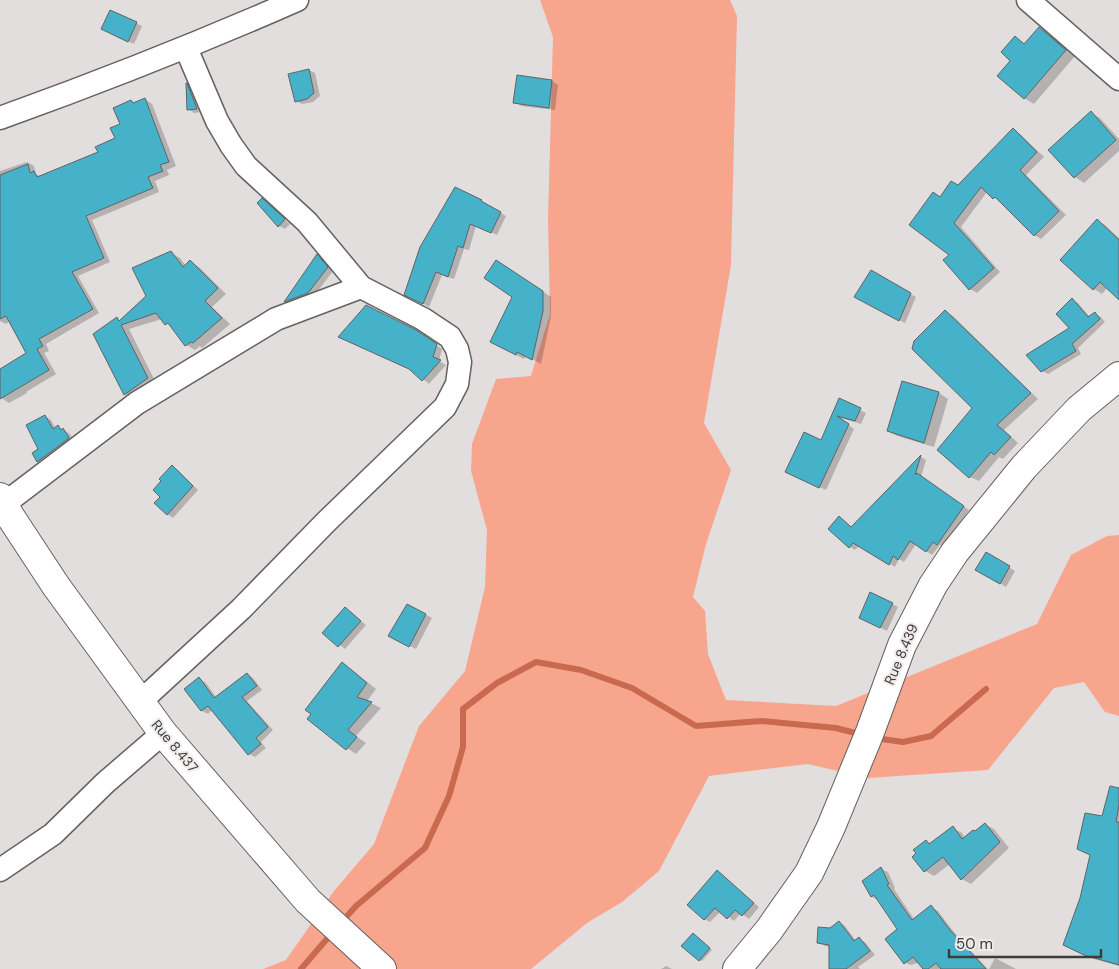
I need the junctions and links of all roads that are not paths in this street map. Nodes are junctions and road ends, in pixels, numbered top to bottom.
1 (296, 0) edge
2 (1028, 0) edge
3 (186, 48) junction
4 (1119, 79) edge
5 (0, 118) edge
6 (361, 287) junction
7 (1119, 376) edge
8 (2, 501) edge
9 (140, 702) junction
10 (163, 733) junction
11 (0, 870) edge
12 (382, 969) edge
13 (738, 969) edge

1 - 3 street
2 - 4 street
3 - 5 street
3 - 6 street
6 - 8 street
6 - 9 street
7 - 13 street, Rue 8.439
8 - 9 street, Rue 8.437
9 - 10 street, Rue 8.437
10 - 11 street
10 - 12 street, Rue 8.437

